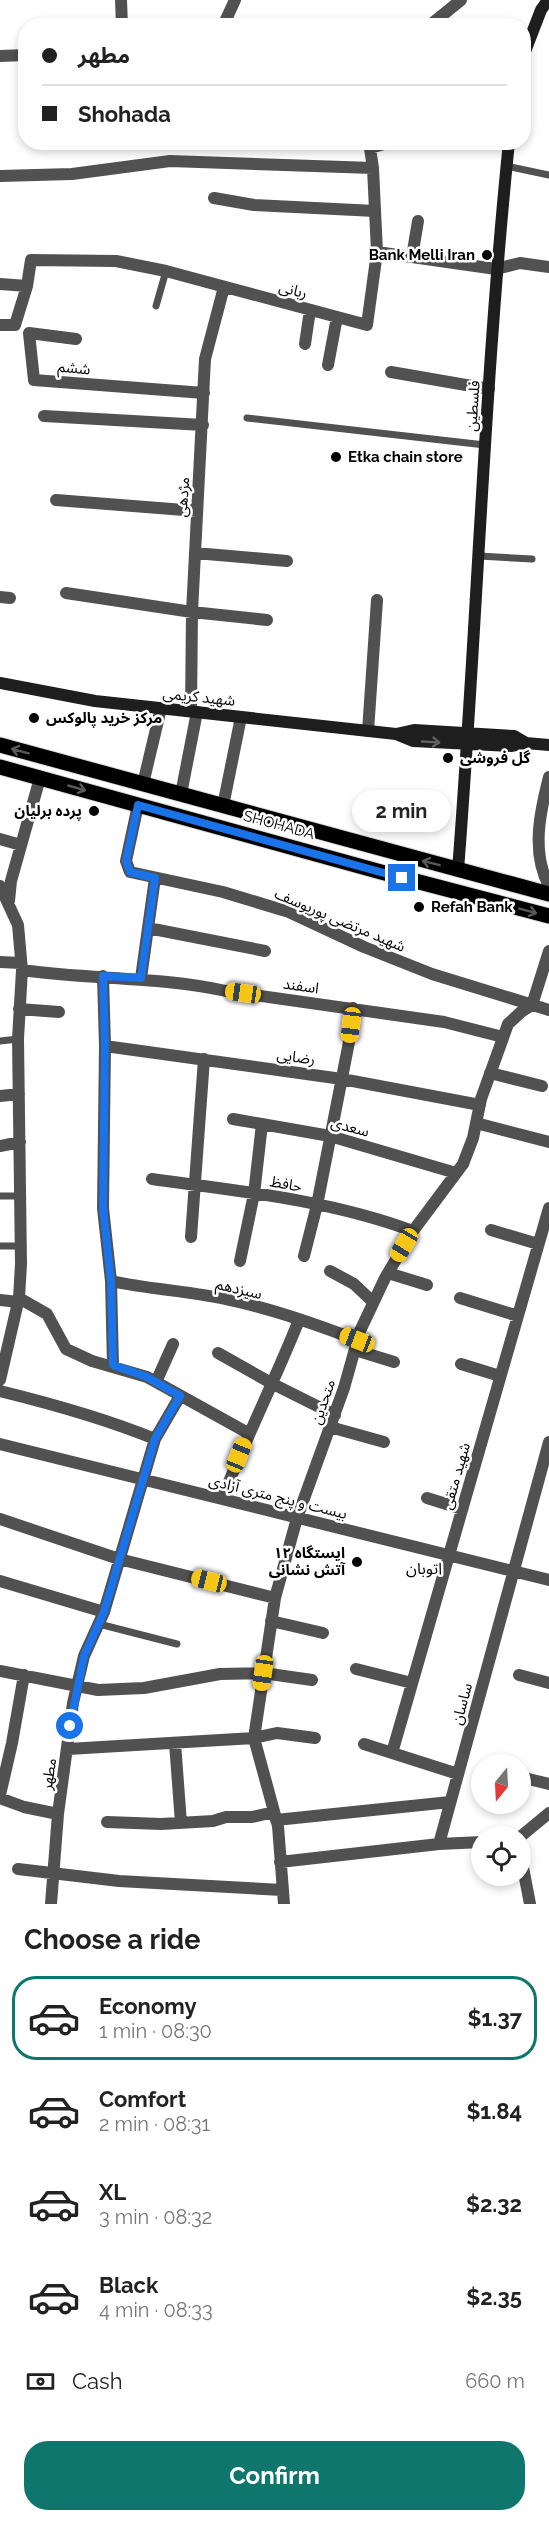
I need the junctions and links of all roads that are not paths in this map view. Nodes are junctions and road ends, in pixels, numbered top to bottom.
1 (121, 0) edge
2 (235, 0) edge
3 (461, 0) edge
4 (548, 0) edge
5 (122, 18) edge
6 (227, 18) edge
7 (444, 18) edge
8 (531, 35) edge
9 (18, 55) edge
10 (0, 56) edge
11 (370, 150) edge
12 (508, 150) edge
13 (506, 166) junction
14 (373, 168) junction
15 (0, 176) edge
16 (549, 176) edge
17 (214, 198) dead end
18 (375, 211) junction
19 (418, 221) dead end
20 (377, 252) junction
21 (412, 257) junction
22 (549, 267) edge
23 (496, 269) junction
24 (166, 271) junction
25 (0, 285) edge
26 (27, 286) junction
27 (224, 287) junction
28 (156, 306) dead end
29 (310, 310) junction
30 (337, 317) junction
31 (0, 324) edge
32 (76, 339) dead end
33 (305, 345) dead end
34 (328, 365) dead end
35 (391, 372) dead end
36 (489, 389) junction
37 (204, 393) junction
38 (44, 416) dead end
39 (247, 418) dead end
40 (203, 425) junction
41 (485, 446) junction
42 (57, 500) dead end
43 (197, 511) junction
44 (195, 553) junction
45 (479, 556) junction
46 (532, 559) dead end
47 (287, 561) dead end
48 (66, 593) dead end
49 (377, 600) dead end
50 (192, 612) junction
51 (267, 620) dead end
52 (0, 683) edge
53 (161, 708) junction
54 (194, 712) junction
55 (241, 717) junction
56 (368, 731) junction
57 (468, 739) junction
58 (0, 745) edge
59 (549, 746) edge
60 (0, 767) edge
61 (549, 777) edge
62 (40, 778) junction
63 (143, 784) junction
64 (181, 794) junction
65 (138, 805) junction
66 (223, 806) junction
67 (0, 839) edge
68 (21, 845) junction
69 (458, 870) junction
70 (155, 878) junction
71 (0, 886) edge
72 (549, 886) edge
73 (549, 894) edge
74 (9, 902) junction
75 (549, 916) edge
76 (148, 928) junction
77 (265, 951) dead end
78 (549, 951) edge
79 (0, 962) edge
80 (21, 966) junction
81 (103, 976) junction
82 (141, 978) junction
83 (532, 1005) junction
84 (353, 1008) junction
85 (19, 1010) junction
86 (549, 1010) edge
87 (59, 1012) dead end
88 (503, 1037) junction
89 (18, 1039) junction
90 (0, 1041) edge
91 (105, 1046) junction
92 (204, 1059) junction
93 (490, 1074) junction
94 (342, 1079) junction
95 (542, 1086) dead end
96 (19, 1094) junction
97 (0, 1096) edge
98 (480, 1106) junction
99 (233, 1119) dead end
100 (477, 1123) junction
101 (262, 1124) junction
102 (330, 1136) junction
103 (20, 1142) junction
104 (549, 1142) edge
105 (0, 1146) edge
106 (456, 1173) junction
107 (152, 1179) dead end
108 (195, 1185) junction
109 (254, 1194) junction
110 (0, 1196) edge
111 (21, 1196) junction
112 (317, 1205) junction
113 (549, 1208) edge
114 (491, 1230) dead end
115 (413, 1231) junction
116 (192, 1237) dead end
117 (538, 1244) junction
118 (0, 1246) edge
119 (21, 1246) junction
120 (304, 1256) dead end
121 (240, 1261) dead end
122 (330, 1271) dead end
123 (388, 1273) junction
124 (111, 1281) junction
125 (427, 1285) dead end
126 (460, 1298) dead end
127 (0, 1300) edge
128 (18, 1300) junction
129 (373, 1302) junction
130 (518, 1316) junction
131 (299, 1320) junction
132 (173, 1344) dead end
133 (356, 1345) junction
134 (3, 1352) edge
135 (218, 1353) dead end
136 (394, 1362) dead end
137 (461, 1364) dead end
138 (113, 1365) junction
139 (500, 1377) junction
140 (0, 1380) edge
141 (156, 1382) junction
142 (273, 1384) junction
143 (0, 1391) edge
144 (180, 1396) junction
145 (334, 1415) junction
146 (330, 1427) junction
147 (248, 1433) junction
148 (155, 1439) junction
149 (384, 1442) dead end
150 (549, 1442) edge
151 (0, 1444) edge
152 (142, 1479) junction
153 (427, 1498) dead end
154 (222, 1499) junction
155 (462, 1509) junction
156 (297, 1518) junction
157 (0, 1519) edge
158 (449, 1556) junction
159 (119, 1559) junction
160 (513, 1572) junction
161 (0, 1581) edge
162 (549, 1581) edge
163 (275, 1598) junction
164 (101, 1618) junction
165 (271, 1621) junction
166 (323, 1633) dead end
167 (177, 1644) dead end
168 (356, 1669) dead end
169 (0, 1671) edge
170 (263, 1673) junction
171 (24, 1676) junction
172 (519, 1676) dead end
173 (312, 1680) dead end
174 (412, 1683) junction
175 (549, 1683) edge
176 (77, 1688) junction
177 (254, 1738) junction
178 (315, 1738) dead end
179 (175, 1743) junction
180 (364, 1744) dead end
181 (68, 1749) junction
182 (392, 1753) junction
183 (458, 1774) junction
184 (531, 1780) edge
185 (549, 1784) edge
186 (0, 1796) edge
187 (450, 1802) junction
188 (549, 1813) edge
189 (58, 1814) junction
190 (275, 1816) junction
191 (107, 1822) dead end
192 (181, 1823) junction
193 (531, 1828) edge
194 (471, 1843) edge
195 (439, 1844) junction
196 (280, 1862) junction
197 (18, 1869) dead end
198 (54, 1875) junction
199 (527, 1886) edge
200 (282, 1890) junction
201 (51, 1904) edge
202 (284, 1904) edge
203 (530, 1904) edge

1 - 5 street
2 - 6 street
3 - 7 street
4 - 8 main road
9 - 10 street
11 - 14 street, ربانی
12 - 13 main road, فلسطین
13 - 16 lane
13 - 23 main road, فلسطین
14 - 15 street
14 - 18 street, ربانی
17 - 18 street
18 - 20 street, ربانی
19 - 21 street
20 - 21 street
20 - 30 street, ربانی
21 - 23 street
22 - 23 street
23 - 36 main road, فلسطین
24 - 26 street, ربانی
24 - 27 street, ربانی
24 - 28 lane
25 - 26 street
26 - 31 street
27 - 29 street, ربانی
27 - 37 street, مژدهی
29 - 30 street, ربانی
29 - 33 street
30 - 34 street
32 - 37 street, ششم
35 - 36 street
36 - 41 main road, فلسطین
37 - 40 street, مژدهی
38 - 40 street
39 - 41 lane
40 - 43 street, مژدهی
41 - 45 main road, فلسطین
42 - 43 street
43 - 44 street, مژدهی
44 - 47 street
44 - 50 street, مژدهی
45 - 46 lane
45 - 57 main road, فلسطین
48 - 50 street
49 - 56 street
50 - 51 street
50 - 54 street, مژدهی
52 - 53 main road, شهید کریمی
53 - 54 main road, شهید کریمی
53 - 63 street
54 - 55 main road, شهید کریمی
54 - 64 street, مژدهی
55 - 56 main road, شهید کریمی
55 - 66 street
56 - 57 main road, شهید کریمی
57 - 59 main road, شهید کریمی
57 - 69 main road, فلسطین
63 -> 58 main road, SHOHADA
60 - 62 main road, SHOHADA
61 - 72 street
62 -> 65 main road, SHOHADA
62 - 68 street
63 - 64 main road, SHOHADA
64 - 66 main road, SHOHADA
65 - 70 street, شهید مرتضی پوریوسف
65 -> 75 main road, SHOHADA
69 -> 66 main road, SHOHADA
67 - 68 street
68 - 74 street
69 - 73 main road, SHOHADA
70 - 76 street
70 - 83 street, شهید مرتضی پوریوسف
71 - 74 street
74 - 80 street
76 - 77 street
76 - 82 street
78 - 83 street
79 - 80 street, اسفند
80 - 81 street, اسفند
80 - 85 street
81 - 82 street, اسفند
81 - 91 street
82 - 84 street, اسفند
83 - 86 street, شهید مرتضی پوریوسف
83 - 88 street, متحدین
84 - 88 street, اسفند
84 - 94 street
85 - 87 street
85 - 89 street
88 - 93 street, متحدین
89 - 90 lane
89 - 96 street
91 - 92 street, رضایی
91 - 124 street
92 - 94 street, رضایی
92 - 108 street
93 - 95 street
93 - 98 street, متحدین
94 - 98 street, رضایی
94 - 102 street
96 - 97 street
96 - 103 street
98 - 100 street, متحدین
99 - 101 street, سعدی
100 - 104 street
100 - 106 street, متحدین
101 - 102 street, سعدی
101 - 109 street
102 - 106 street, سعدی
102 - 112 street
103 - 105 street
103 - 111 street
106 - 115 street, متحدین
107 - 108 street, حافظ
108 - 109 street, حافظ
108 - 116 street
109 - 112 street, حافظ
109 - 121 street
110 - 111 lane
111 - 119 street
112 - 115 street, حافظ
112 - 120 street
113 - 117 street, شهید متقی
114 - 117 street
115 - 123 street, متحدین
117 - 130 street, شهید متقی
118 - 119 lane
119 - 128 street
122 - 129 street
123 - 125 street
123 - 129 street, متحدین
124 - 131 street, سیزدهم
124 - 138 street
126 - 130 street
127 - 128 street
128 - 134 street
128 - 138 street
129 - 133 street, متحدین
130 - 139 street, شهید متقی
131 - 133 street, سیزدهم
131 - 142 street
132 - 141 street
133 - 136 street, سیزدهم
133 - 145 street, متحدین
134 - 140 street
135 - 142 street
137 - 139 street
138 - 141 street
139 - 155 street, شهید متقی
141 - 144 street
142 - 145 street
142 - 147 street
143 - 148 street
144 - 147 street
144 - 148 street, مطهر
145 - 146 street, متحدین
146 - 149 street
146 - 156 street, متحدین
147 - 154 street
148 - 152 street, مطهر
150 - 160 street, ساسان
151 - 152 street, بیست و پنج متری آزادی
152 - 154 street, بیست و پنج متری آزادی
152 - 159 street, مطهر
153 - 155 street
154 - 156 street, بیست و پنج متری آزادی
155 - 158 street, شهید متقی
156 - 158 street, بیست و پنج متری آزادی
156 - 163 street, متحدین
157 - 159 street
158 - 160 street, بیست و پنج متری آزادی
158 - 174 street, شهید متقی
159 - 163 street
159 - 164 street, مطهر
160 - 162 street, بیست و پنج متری آزادی
160 - 183 street, ساسان
161 - 164 street
163 - 165 street, متحدین
164 - 167 lane
164 - 176 street, مطهر
165 - 166 street
165 - 170 street, متحدین
168 - 174 street
169 - 171 street
170 - 173 street
170 - 176 street
170 - 177 street, متحدین
171 - 176 street
171 - 186 street
172 - 175 street
174 - 182 street, شهید متقی
176 - 181 street, مطهر
177 - 178 street
177 - 179 street
177 - 190 street, متحدین
179 - 181 street
179 - 192 street
180 - 182 street
181 - 189 street, مطهر
182 - 183 street
183 - 187 street, ساسان
184 - 185 street
186 - 189 street
187 - 190 street
187 - 195 street, ساسان
188 - 193 street
189 - 198 street, مطهر
190 - 192 street
190 - 196 street, متحدین
191 - 192 street
194 - 195 street
195 - 196 street
196 - 200 street, متحدین
197 - 198 street
198 - 200 street
198 - 201 street, مطهر
199 - 203 street
200 - 202 street, متحدین

